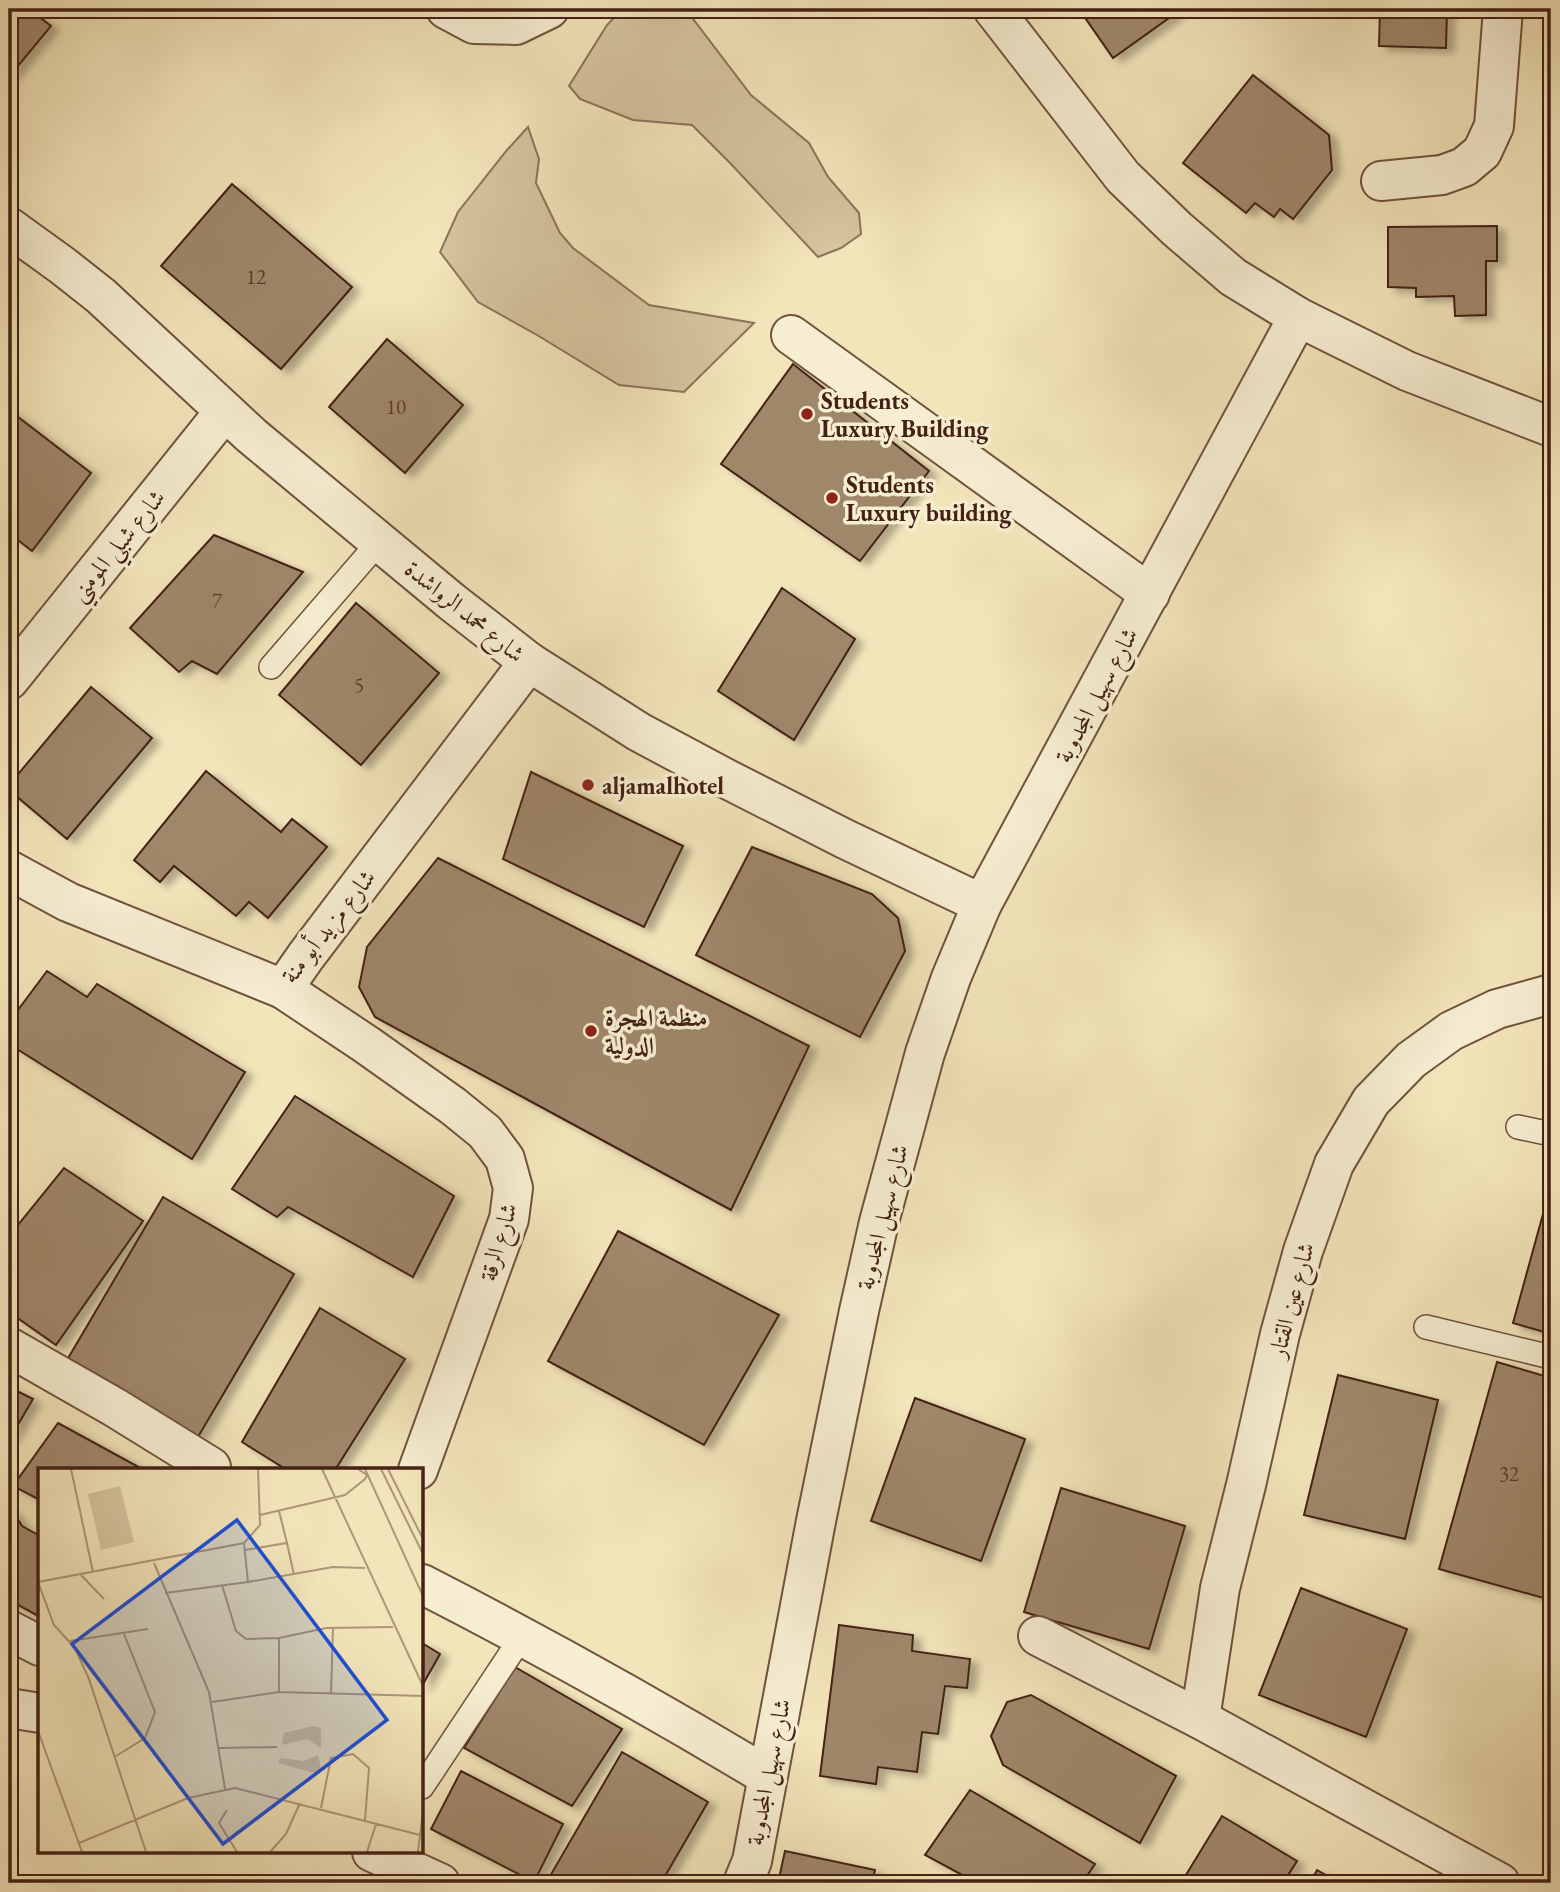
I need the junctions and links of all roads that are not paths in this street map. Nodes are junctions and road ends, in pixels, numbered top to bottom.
1 (446, 9) edge
2 (549, 9) edge
3 (993, 9) edge
4 (1503, 9) edge
5 (1381, 181) dead end
6 (9, 227) edge
7 (1298, 317) junction
8 (791, 335) dead end
9 (225, 411) junction
10 (1551, 427) edge
11 (379, 542) junction
12 (1150, 594) junction
13 (529, 662) junction
14 (271, 667) dead end
15 (9, 680) edge
16 (9, 870) edge
17 (982, 904) junction
18 (283, 989) junction
19 (1551, 994) edge
20 (1518, 1127) dead end
21 (1551, 1134) edge
22 (1426, 1327) dead end
23 (9, 1347) edge
24 (1551, 1357) edge
25 (210, 1468) edge
26 (419, 1468) edge
27 (424, 1585) edge
28 (9, 1630) edge
29 (523, 1636) junction
30 (1038, 1636) dead end
31 (38, 1645) edge
32 (9, 1708) edge
33 (38, 1713) edge
34 (1199, 1719) junction
35 (767, 1776) junction
36 (424, 1784) edge
37 (380, 1854) edge
38 (440, 1883) edge
39 (743, 1883) edge
40 (1500, 1883) edge

1 - 2 street
3 - 7 street
4 - 5 street
6 - 9 street, شارع محمد الرواشدة
7 - 10 street
7 - 12 street, شارع سهيل المجدوبة
8 - 12 street
9 - 11 street, شارع محمد الرواشدة
9 - 15 street, شارع شبلي المومني
11 - 13 street, شارع محمد الرواشدة
11 - 14 lane
12 - 17 street, شارع سهيل المجدوبة
13 - 17 street, شارع محمد الرواشدة
13 - 18 street, شارع مزيد أبو منة
16 - 18 street, شارع مزيد أبو منة
17 - 35 street, شارع سهيل المجدوبة
18 - 26 street, شارع الرقة
19 - 34 street, شارع عين القتار
20 - 21 lane
22 - 24 lane
23 - 25 street
27 - 29 street
28 - 31 street
29 - 35 street
29 - 36 lane
30 - 34 street
32 - 33 street
34 - 40 street
35 - 39 street, شارع سهيل المجدوبة
37 - 38 street

